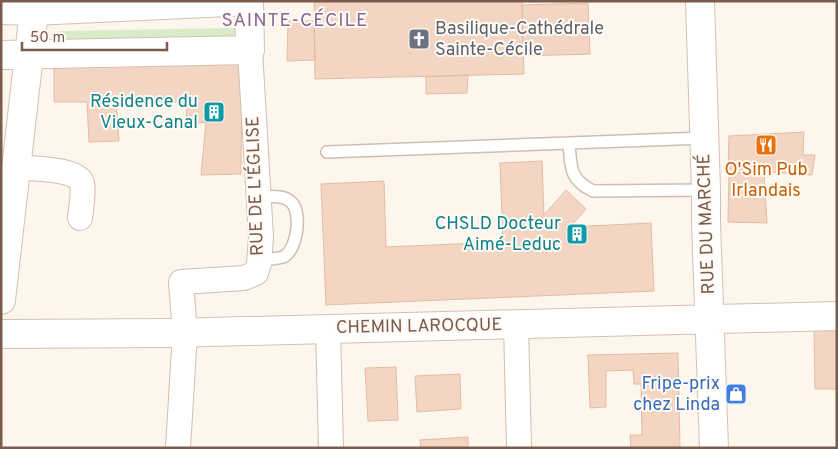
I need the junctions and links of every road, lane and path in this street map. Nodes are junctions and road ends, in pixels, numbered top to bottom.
1 (249, 1) edge
2 (700, 1) edge
3 (1, 10) edge
4 (34, 11) junction
5 (250, 50) junction
6 (1, 55) edge
7 (29, 55) junction
8 (704, 138) junction
9 (569, 143) junction
10 (327, 152) dead end
11 (16, 167) junction
12 (706, 190) junction
13 (258, 198) junction
14 (80, 218) dead end
15 (260, 260) junction
16 (1, 300) edge
17 (837, 316) edge
18 (710, 319) junction
19 (516, 324) junction
20 (328, 329) junction
21 (184, 333) junction
22 (1, 334) edge
23 (178, 448) edge
24 (331, 448) edge
25 (519, 448) edge
26 (714, 448) edge

1 - 4 street
1 - 5 street, RUE DE L'ÉGLISE
2 - 8 street, RUE DU MARCHÉ
3 - 4 street
4 - 7 street
5 - 7 street
5 - 13 street, RUE DE L'ÉGLISE
6 - 7 street
7 - 11 street
8 - 9 lane
8 - 12 street, RUE DU MARCHÉ
9 - 10 lane
9 - 12 lane
11 - 14 street
11 - 16 street
12 - 18 street, RUE DU MARCHÉ
13 - 15 street, RUE DE L'ÉGLISE
13 - 15 lane
15 - 21 street, RUE DE L'ÉGLISE
17 - 18 street, CHEMIN LAROCQUE
18 - 19 street, CHEMIN LAROCQUE
18 - 26 street, RUE DU MARCHÉ
19 - 20 street, CHEMIN LAROCQUE
19 - 25 street
20 - 21 street, CHEMIN LAROCQUE
20 - 24 street
21 - 22 street, CHEMIN LAROCQUE
21 - 23 street

